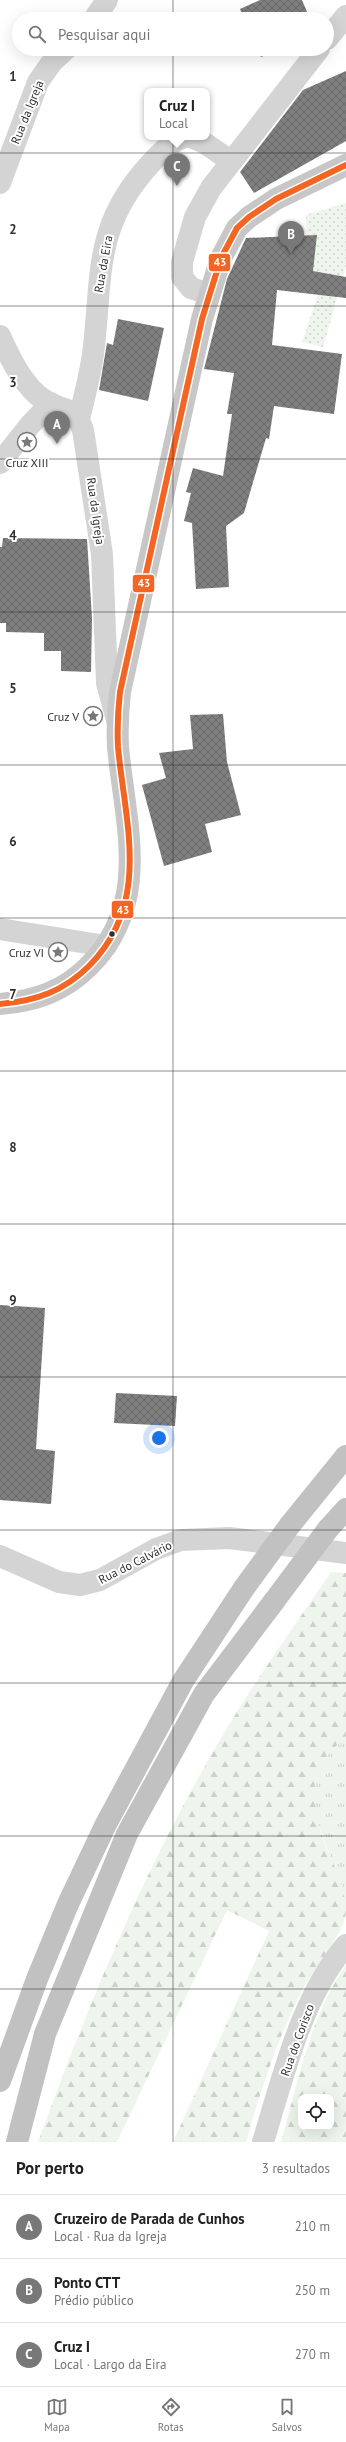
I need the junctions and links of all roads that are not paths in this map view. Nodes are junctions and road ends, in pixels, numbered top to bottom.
1 (107, 0) edge
2 (99, 12) edge
3 (346, 16) edge
4 (334, 31) edge
5 (58, 56) edge
6 (314, 56) edge
7 (179, 140) edge
8 (198, 140) edge
9 (231, 161) junction
10 (346, 165) edge
11 (0, 183) edge
12 (209, 294) junction
13 (0, 336) edge
14 (52, 404) junction
15 (80, 419) junction
16 (0, 463) edge
17 (117, 722) junction
18 (0, 929) edge
19 (106, 946) junction
20 (0, 1004) edge
21 (346, 1456) edge
22 (346, 1510) edge
23 (346, 1553) edge
24 (0, 1556) edge
25 (346, 1945) edge
26 (0, 2081) edge
27 (17, 2142) edge
28 (263, 2142) edge

1 - 2 street
3 - 4 street
5 - 11 street, Rua da Igreja
6 - 9 street
7 - 15 street, Rua da Eira
8 - 9 street
9 - 12 street
10 - 12 main road
12 - 17 main road
13 - 14 street
14 - 15 street
14 - 16 street
15 - 17 street, Rua da Igreja
17 - 19 main road
18 - 19 street
19 - 20 main road
21 - 26 highway, bridge
22 - 27 highway, bridge
23 - 24 street, Rua do Calvário
25 - 28 street, Rua do Corisco

